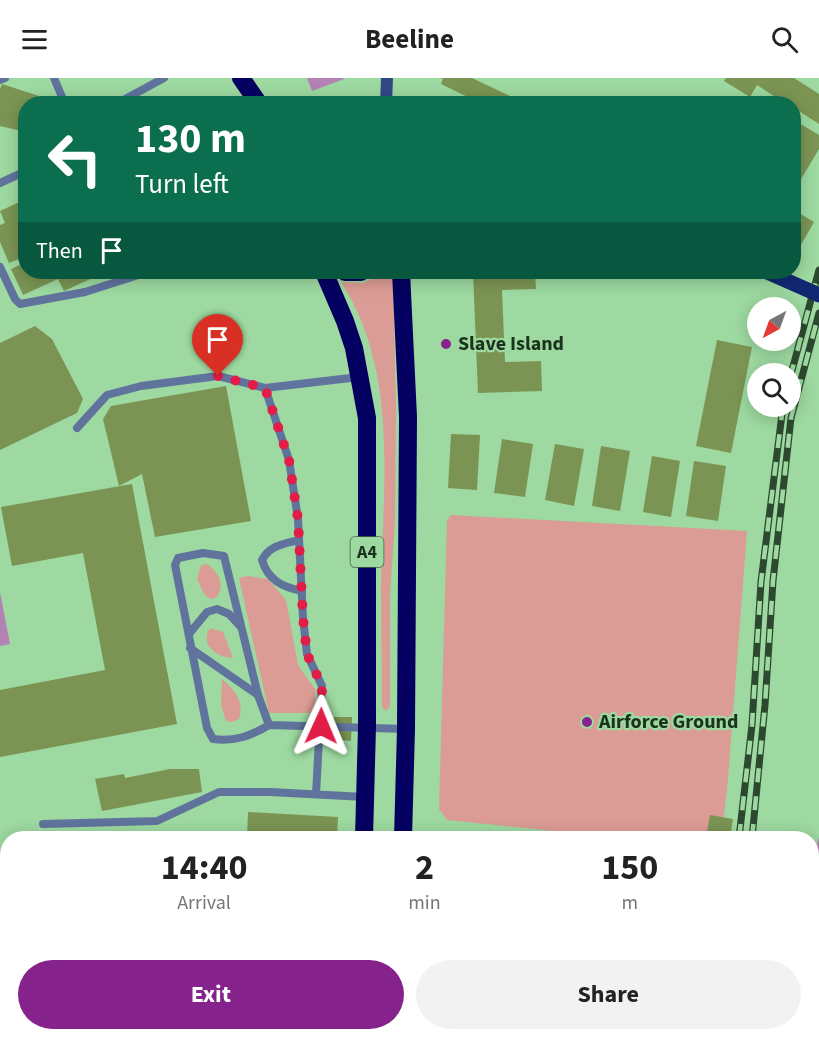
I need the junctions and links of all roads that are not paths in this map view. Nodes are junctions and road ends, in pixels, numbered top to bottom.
1 (5, 78) edge
2 (54, 78) edge
3 (164, 78) edge
4 (241, 78) edge
5 (387, 78) edge
6 (0, 80) edge
7 (62, 96) edge
8 (131, 96) edge
9 (254, 96) edge
10 (386, 96) edge
11 (18, 175) edge
12 (0, 183) edge
13 (0, 267) edge
14 (126, 279) edge
15 (327, 279) edge
16 (401, 279) edge
17 (783, 279) edge
18 (819, 295) edge
19 (359, 377) junction
20 (265, 388) junction
21 (77, 428) dead end
22 (299, 540) junction
23 (302, 591) junction
24 (243, 629) junction
25 (189, 633) junction
26 (190, 648) junction
27 (258, 695) junction
28 (269, 725) junction
29 (321, 726) junction
30 (367, 727) junction
31 (406, 729) junction
32 (316, 794) junction
33 (365, 797) junction
34 (44, 824) dead end
35 (364, 831) edge
36 (403, 831) edge

1 - 6 lane
2 - 7 lane
3 - 8 lane
4 - 9 highway
5 - 10 street
11 - 12 lane
13 - 14 lane
15 - 19 highway, A4
16 - 31 highway, A4
17 - 18 main road, bridge
19 - 20 lane
19 - 30 highway, A4
20 - 21 lane
20 - 22 lane
22 - 23 lane
22 - 23 lane
23 - 29 lane
24 - 25 lane
24 - 25 lane
24 - 27 lane
25 - 26 lane
26 - 27 lane
26 - 28 lane
27 - 28 lane
28 - 29 lane
29 - 30 lane
29 - 32 lane
30 - 31 lane
30 - 33 highway, A4
31 - 36 highway, A4
32 - 33 lane
32 - 34 lane
33 - 35 highway, A4

